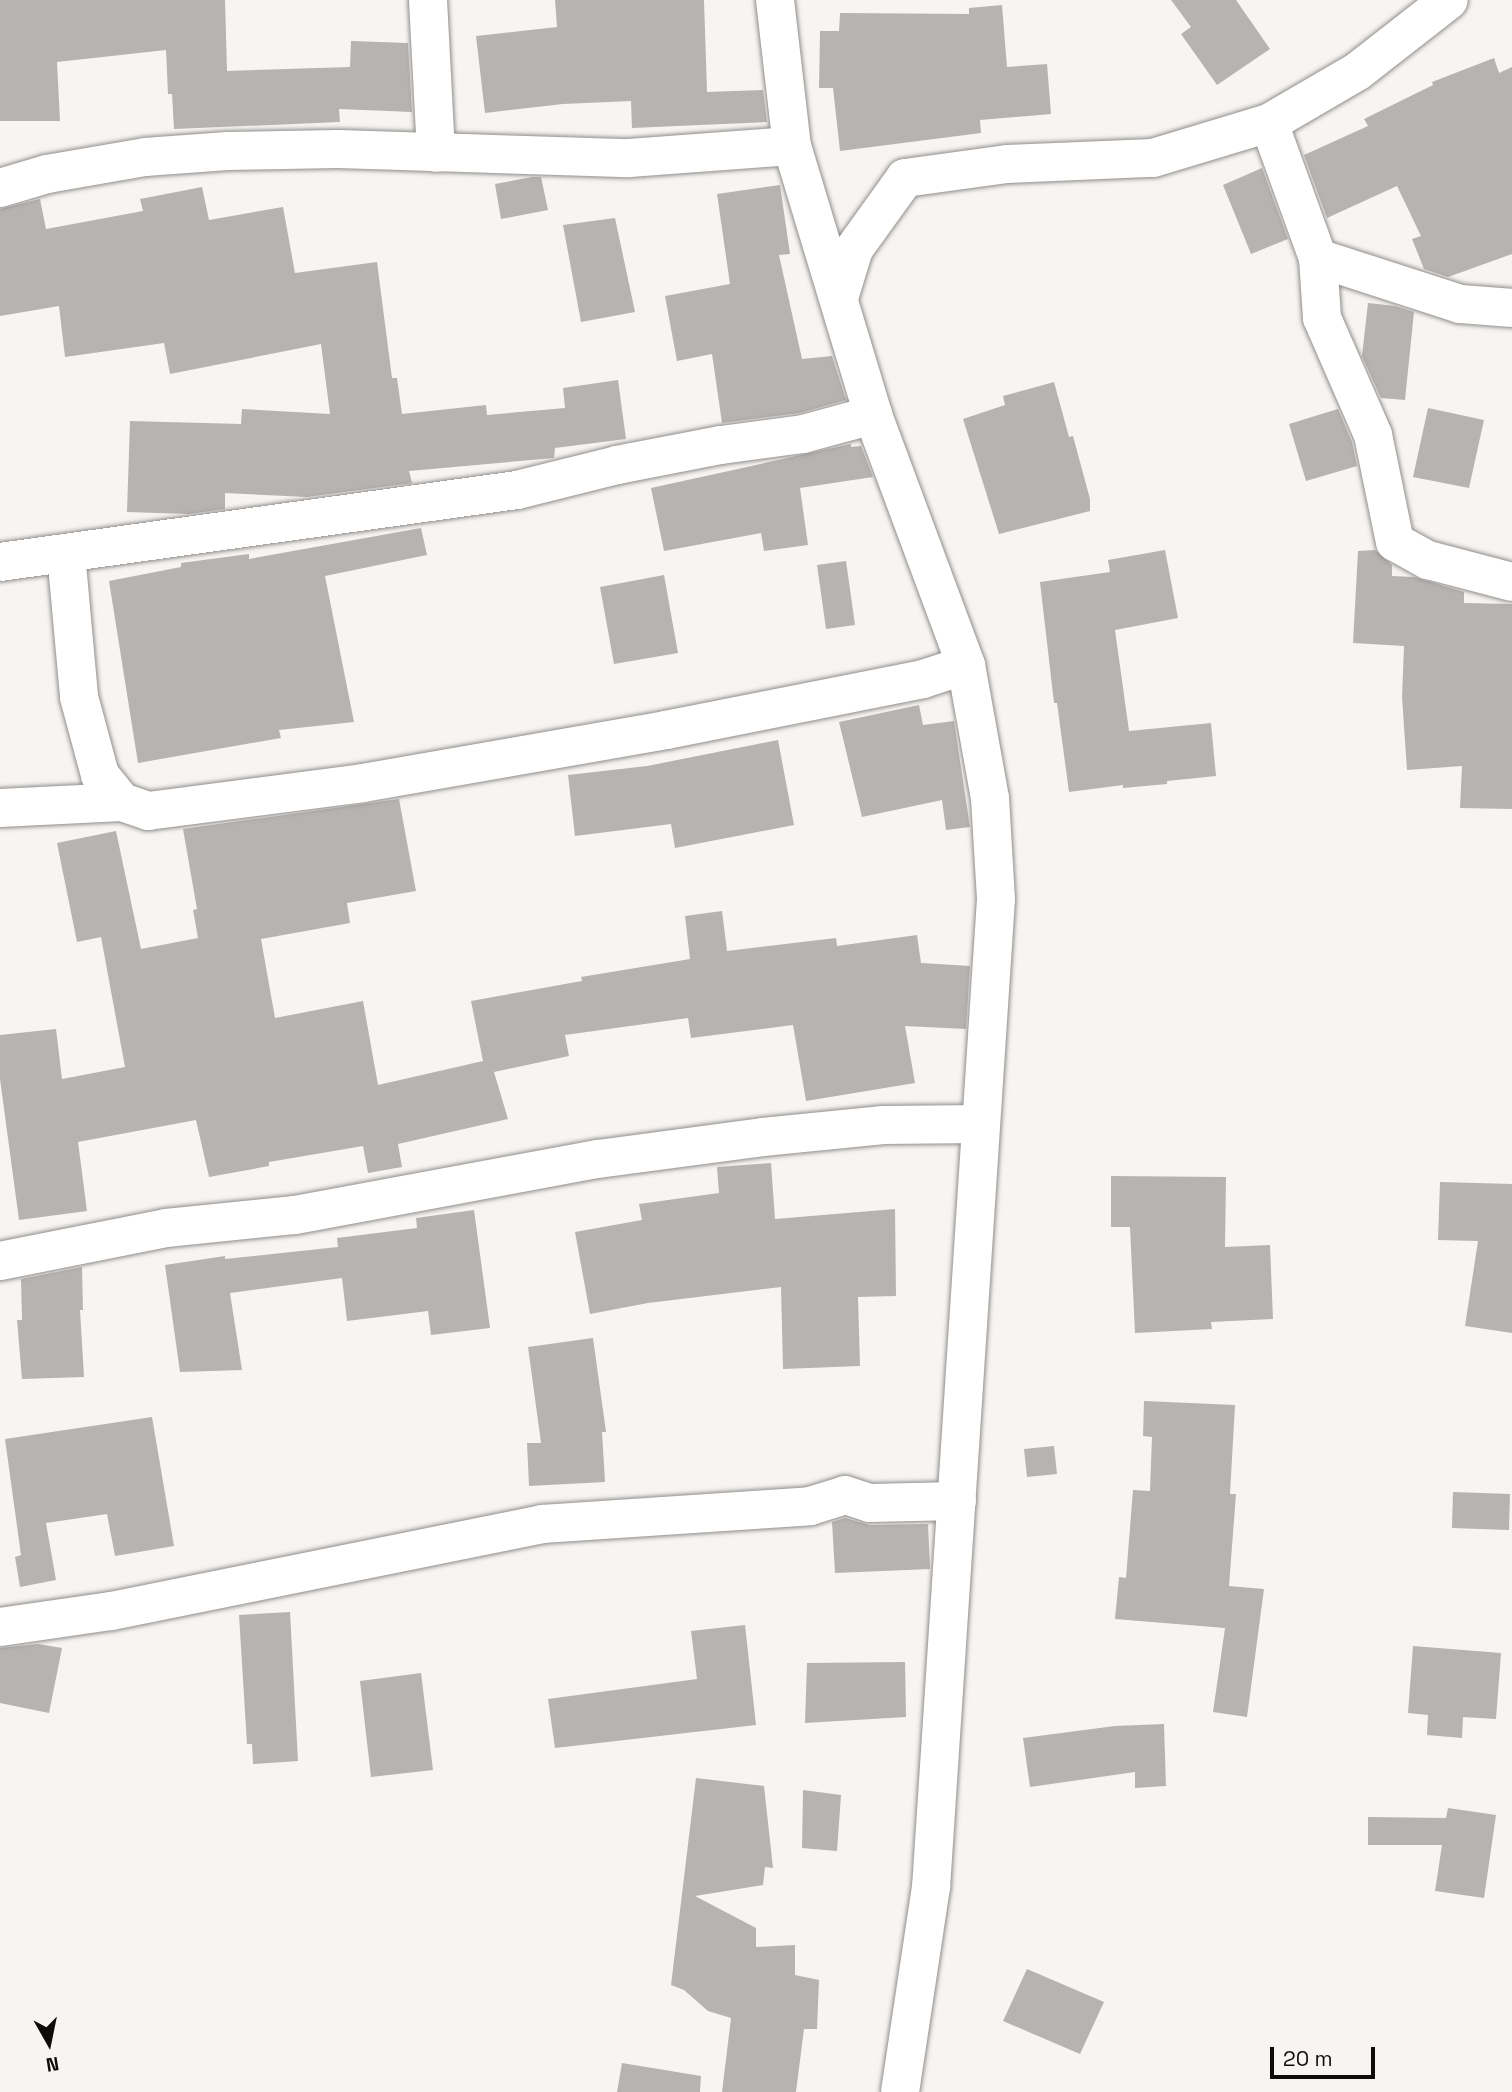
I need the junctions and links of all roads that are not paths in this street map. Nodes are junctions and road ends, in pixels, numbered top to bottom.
1 (428, 0) edge
2 (775, 0) edge
3 (1449, 0) edge
4 (1269, 123) junction
5 (792, 146) junction
6 (436, 153) junction
7 (0, 188) edge
8 (1318, 258) junction
9 (839, 298) junction
10 (1512, 308) edge
11 (873, 415) junction
12 (66, 553) junction
13 (0, 562) edge
14 (1512, 582) edge
15 (966, 665) junction
16 (122, 803) junction
17 (0, 808) edge
18 (981, 1124) junction
19 (0, 1261) edge
20 (957, 1501) junction
21 (0, 1627) edge
22 (900, 2092) edge

1 - 6 street
2 - 5 street
3 - 4 street
4 - 8 street
4 - 9 street
5 - 6 street
5 - 9 street
6 - 7 street
8 - 10 street
8 - 14 street
9 - 11 street
11 - 12 street
11 - 15 street
12 - 13 street
12 - 16 street
15 - 16 street
15 - 18 street
16 - 17 street
18 - 19 street
18 - 20 street
20 - 21 street
20 - 22 street

